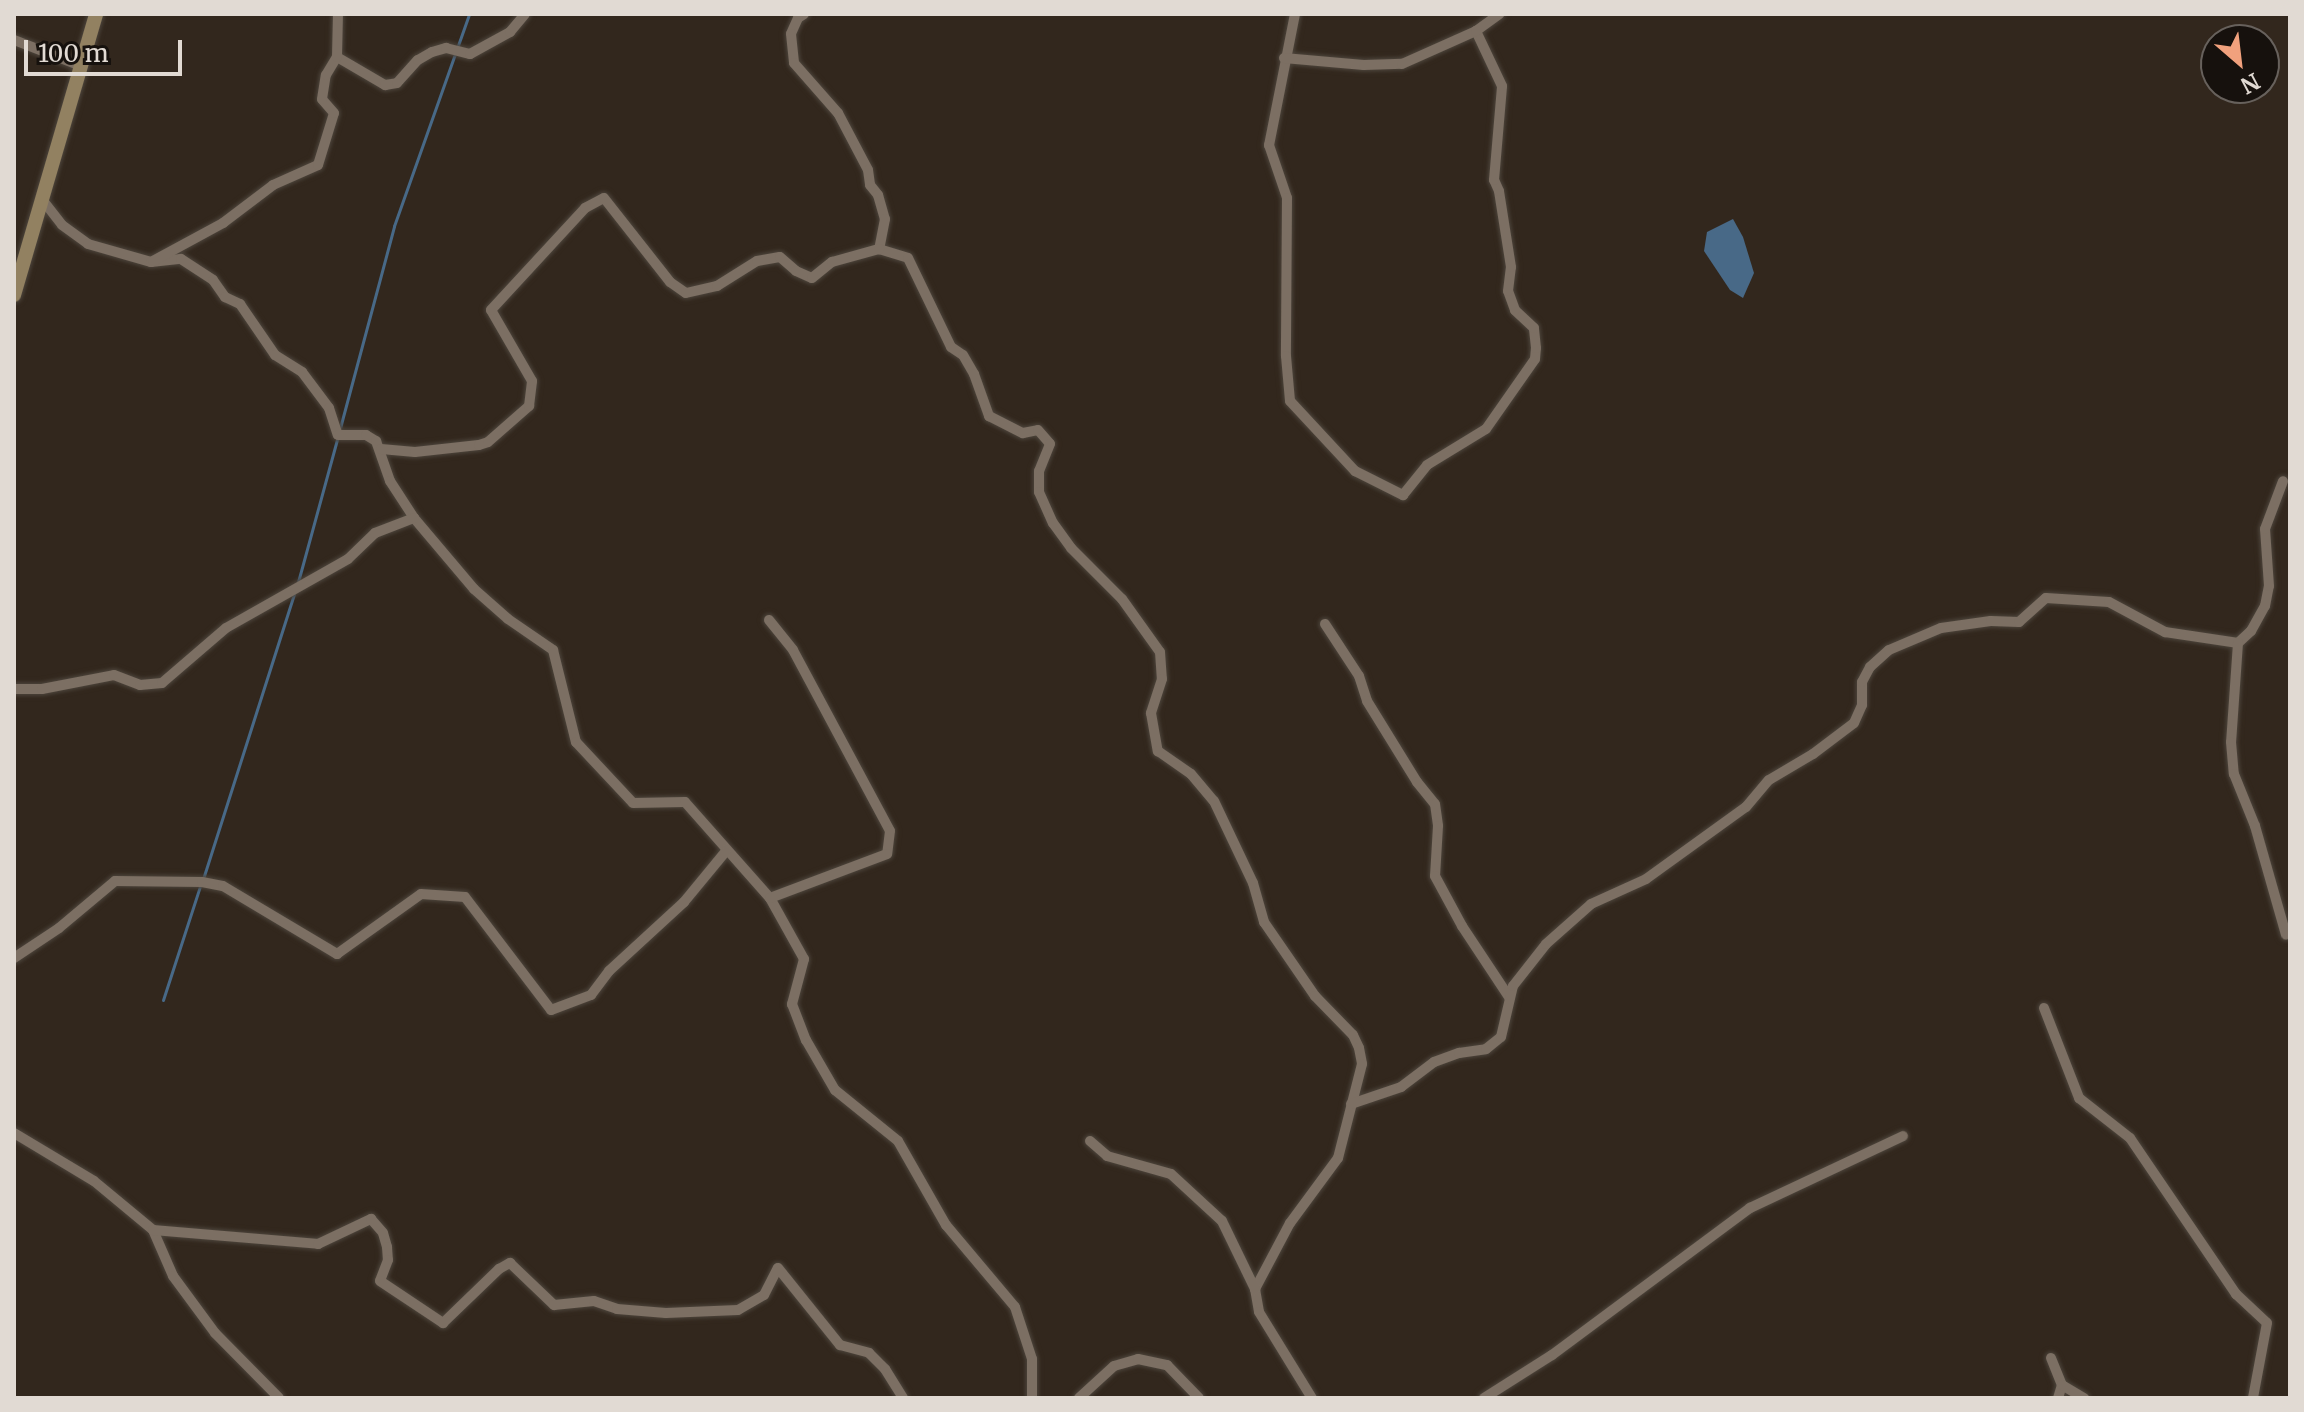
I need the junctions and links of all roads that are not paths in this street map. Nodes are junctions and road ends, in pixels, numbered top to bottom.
1 (96, 14) edge
2 (338, 14) edge
3 (525, 14) edge
4 (804, 14) edge
5 (1295, 14) edge
6 (1499, 14) edge
7 (1476, 31) junction
8 (14, 40) edge
9 (337, 57) junction
10 (1284, 58) junction
11 (81, 66) junction
12 (41, 198) junction
13 (879, 249) junction
14 (151, 262) junction
15 (14, 295) edge
16 (381, 449) junction
17 (2283, 481) dead end
18 (414, 518) junction
19 (769, 620) dead end
20 (1325, 624) dead end
21 (2238, 643) junction
22 (14, 689) edge
23 (726, 851) junction
24 (770, 898) junction
25 (2286, 935) dead end
26 (14, 958) edge
27 (1509, 997) junction
28 (2044, 1008) dead end
29 (1351, 1104) junction
30 (14, 1133) edge
31 (1903, 1136) dead end
32 (1090, 1141) dead end
33 (153, 1230) junction
34 (1255, 1289) junction
35 (2051, 1358) dead end
36 (2062, 1385) junction
37 (279, 1398) edge
38 (903, 1398) edge
39 (1032, 1398) edge
40 (1079, 1398) edge
41 (1199, 1398) edge
42 (1312, 1398) edge
43 (1484, 1398) edge
44 (2058, 1398) edge
45 (2084, 1398) edge
46 (2253, 1398) edge

1 - 11 street
2 - 9 street
3 - 9 street
4 - 13 street
5 - 10 street
6 - 7 street
7 - 10 street
7 - 10 street
8 - 11 street
9 - 14 street
11 - 12 street
12 - 14 street
12 - 15 street
13 - 16 street
13 - 29 street
14 - 16 street
16 - 18 street
17 - 21 street
18 - 22 street
18 - 23 street
19 - 24 street
20 - 27 street
21 - 25 street
21 - 27 street
23 - 24 street
23 - 26 street
24 - 39 street
27 - 29 street
28 - 46 street
29 - 34 street
30 - 33 street
31 - 43 street
32 - 34 street
33 - 37 street
33 - 38 street
34 - 42 street
35 - 36 street
36 - 44 street
36 - 45 street
40 - 41 street

